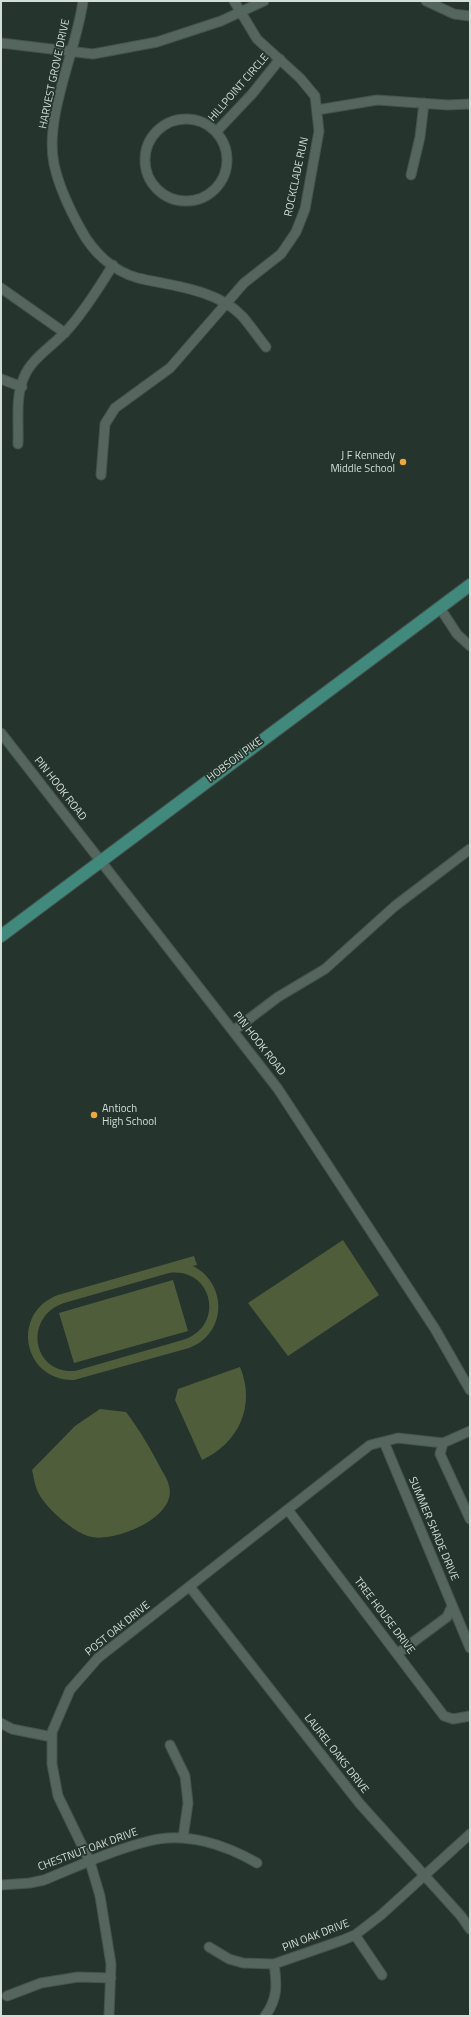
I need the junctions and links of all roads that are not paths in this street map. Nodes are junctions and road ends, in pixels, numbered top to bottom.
1 (83, 1) edge
2 (234, 1) edge
3 (264, 1) edge
4 (426, 1) edge
5 (240, 12) junction
6 (470, 16) edge
7 (1, 43) edge
8 (70, 52) junction
9 (280, 59) junction
10 (424, 103) junction
11 (470, 104) edge
12 (317, 110) junction
13 (216, 132) junction
14 (411, 175) dead end
15 (113, 265) junction
16 (1, 288) edge
17 (225, 304) junction
18 (65, 333) junction
19 (266, 347) dead end
20 (1, 379) edge
21 (22, 387) junction
22 (18, 444) dead end
23 (101, 475) dead end
24 (470, 585) edge
25 (440, 608) junction
26 (470, 646) edge
27 (1, 733) edge
28 (470, 849) edge
29 (100, 860) junction
30 (1, 936) edge
31 (233, 1031) junction
32 (470, 1390) edge
33 (470, 1431) edge
34 (384, 1442) junction
35 (443, 1443) junction
36 (288, 1510) junction
37 (470, 1519) edge
38 (190, 1587) junction
39 (452, 1606) junction
40 (470, 1648) edge
41 (397, 1654) junction
42 (470, 1716) edge
43 (1, 1723) edge
44 (52, 1737) junction
45 (170, 1745) dead end
46 (470, 1834) edge
47 (183, 1838) junction
48 (90, 1862) junction
49 (257, 1863) dead end
50 (425, 1877) junction
51 (1, 1885) edge
52 (470, 1929) edge
53 (355, 1935) junction
54 (209, 1947) dead end
55 (274, 1964) junction
56 (382, 1975) dead end
57 (110, 1978) junction
58 (7, 1996) dead end
59 (109, 2016) edge
60 (265, 2016) edge

1 - 8 street, HARVEST GROVE DRIVE
2 - 5 street, ROCKCLADE RUN
3 - 5 street
4 - 6 street
5 - 8 street
5 - 9 street, ROCKCLADE RUN
7 - 8 street
8 - 15 street, HARVEST GROVE DRIVE
9 - 12 street, ROCKCLADE RUN
9 - 13 street, HILLPOINT CIRCLE
10 - 11 street
10 - 12 street
10 - 14 street
12 - 17 street, ROCKCLADE RUN
13 - 13 street, HILLPOINT CIRCLE
15 - 17 street, HARVEST GROVE DRIVE
15 - 18 street
16 - 18 street
17 - 19 street, HARVEST GROVE DRIVE
17 - 23 street, ROCKCLADE RUN
18 - 21 street
20 - 21 street
21 - 22 street
24 - 25 main road, HOBSON PIKE
25 - 26 street
25 - 29 main road, HOBSON PIKE
27 - 29 street, PIN HOOK ROAD
28 - 31 street
29 - 30 main road, HOBSON PIKE
29 - 31 street, PIN HOOK ROAD
31 - 32 street, PIN HOOK ROAD
33 - 35 street
34 - 35 street, POST OAK DRIVE
34 - 36 street, POST OAK DRIVE
34 - 39 street, SUMMER SHADE DRIVE
35 - 37 street
36 - 38 street, POST OAK DRIVE
36 - 41 street, TREE HOUSE DRIVE
38 - 44 street, POST OAK DRIVE
38 - 50 street, LAUREL OAKS DRIVE
39 - 40 street, SUMMER SHADE DRIVE
39 - 41 street
41 - 42 street, TREE HOUSE DRIVE
43 - 44 street
44 - 48 street, POST OAK DRIVE
45 - 47 street
46 - 50 street, PIN OAK DRIVE
47 - 48 street, CHESTNUT OAK DRIVE
47 - 49 street, CHESTNUT OAK DRIVE
48 - 51 street, CHESTNUT OAK DRIVE
48 - 57 street, POST OAK DRIVE
50 - 52 street, LAUREL OAKS DRIVE
50 - 53 street, PIN OAK DRIVE
53 - 55 street, PIN OAK DRIVE
53 - 56 street
54 - 55 street, PIN OAK DRIVE
55 - 60 street
57 - 58 street
57 - 59 street, POST OAK DRIVE

